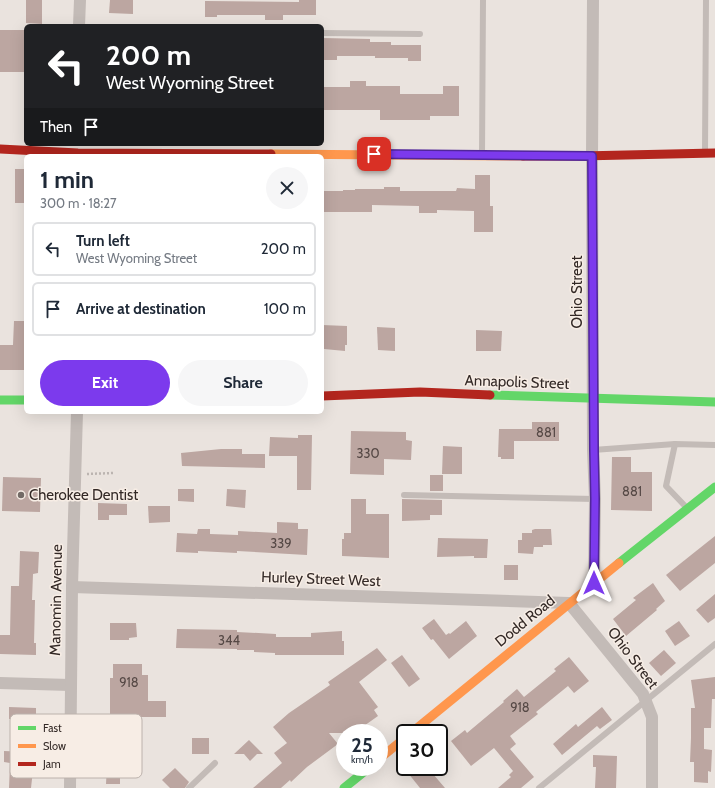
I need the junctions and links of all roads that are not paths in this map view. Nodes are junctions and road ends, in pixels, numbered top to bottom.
1 (80, 0) edge
2 (483, 0) edge
3 (593, 0) edge
4 (706, 0) edge
5 (79, 24) edge
6 (324, 33) edge
7 (420, 34) dead end
8 (0, 149) edge
9 (78, 151) edge
10 (705, 153) junction
11 (715, 153) edge
12 (482, 155) junction
13 (592, 156) junction
14 (324, 396) edge
15 (593, 399) junction
16 (0, 400) edge
17 (24, 400) edge
18 (713, 403) edge
19 (77, 414) edge
20 (675, 444) junction
21 (715, 445) edge
22 (594, 450) junction
23 (715, 487) edge
24 (404, 495) dead end
25 (595, 499) junction
26 (687, 509) junction
27 (594, 583) junction
28 (72, 587) junction
29 (570, 603) junction
30 (715, 644) edge
31 (0, 683) edge
32 (70, 684) junction
33 (646, 701) junction
34 (70, 714) edge
35 (422, 724) edge
36 (396, 745) edge
37 (388, 752) edge
38 (215, 763) dead end
39 (359, 776) edge
40 (189, 788) edge
41 (344, 788) edge
42 (539, 788) edge
43 (652, 788) edge

1 - 5 street
2 - 12 lane
3 - 13 street, Ohio Street
4 - 10 lane
6 - 7 lane
8 - 9 street
9 - 12 street
10 - 11 street
10 - 13 street
12 - 13 street
13 - 15 street, Ohio Street
14 - 15 street, Annapolis Street
15 - 18 street, Annapolis Street
15 - 22 street, Ohio Street
16 - 17 street
19 - 28 street, Manomin Avenue
20 - 21 lane
20 - 22 lane
20 - 26 lane
22 - 25 street, Ohio Street
23 - 26 street, Dodd Road
24 - 25 lane
25 - 27 street, Ohio Street
26 - 27 street, Dodd Road
27 - 29 street, Dodd Road
28 - 29 street, Hurley Street West
28 - 32 street, Manomin Avenue
29 - 33 street, Ohio Street
29 - 35 street, Dodd Road
30 - 33 lane
31 - 32 street
32 - 34 street, Manomin Avenue
33 - 42 lane
33 - 43 street, Ohio Street
36 - 37 street
38 - 40 lane
39 - 41 street

